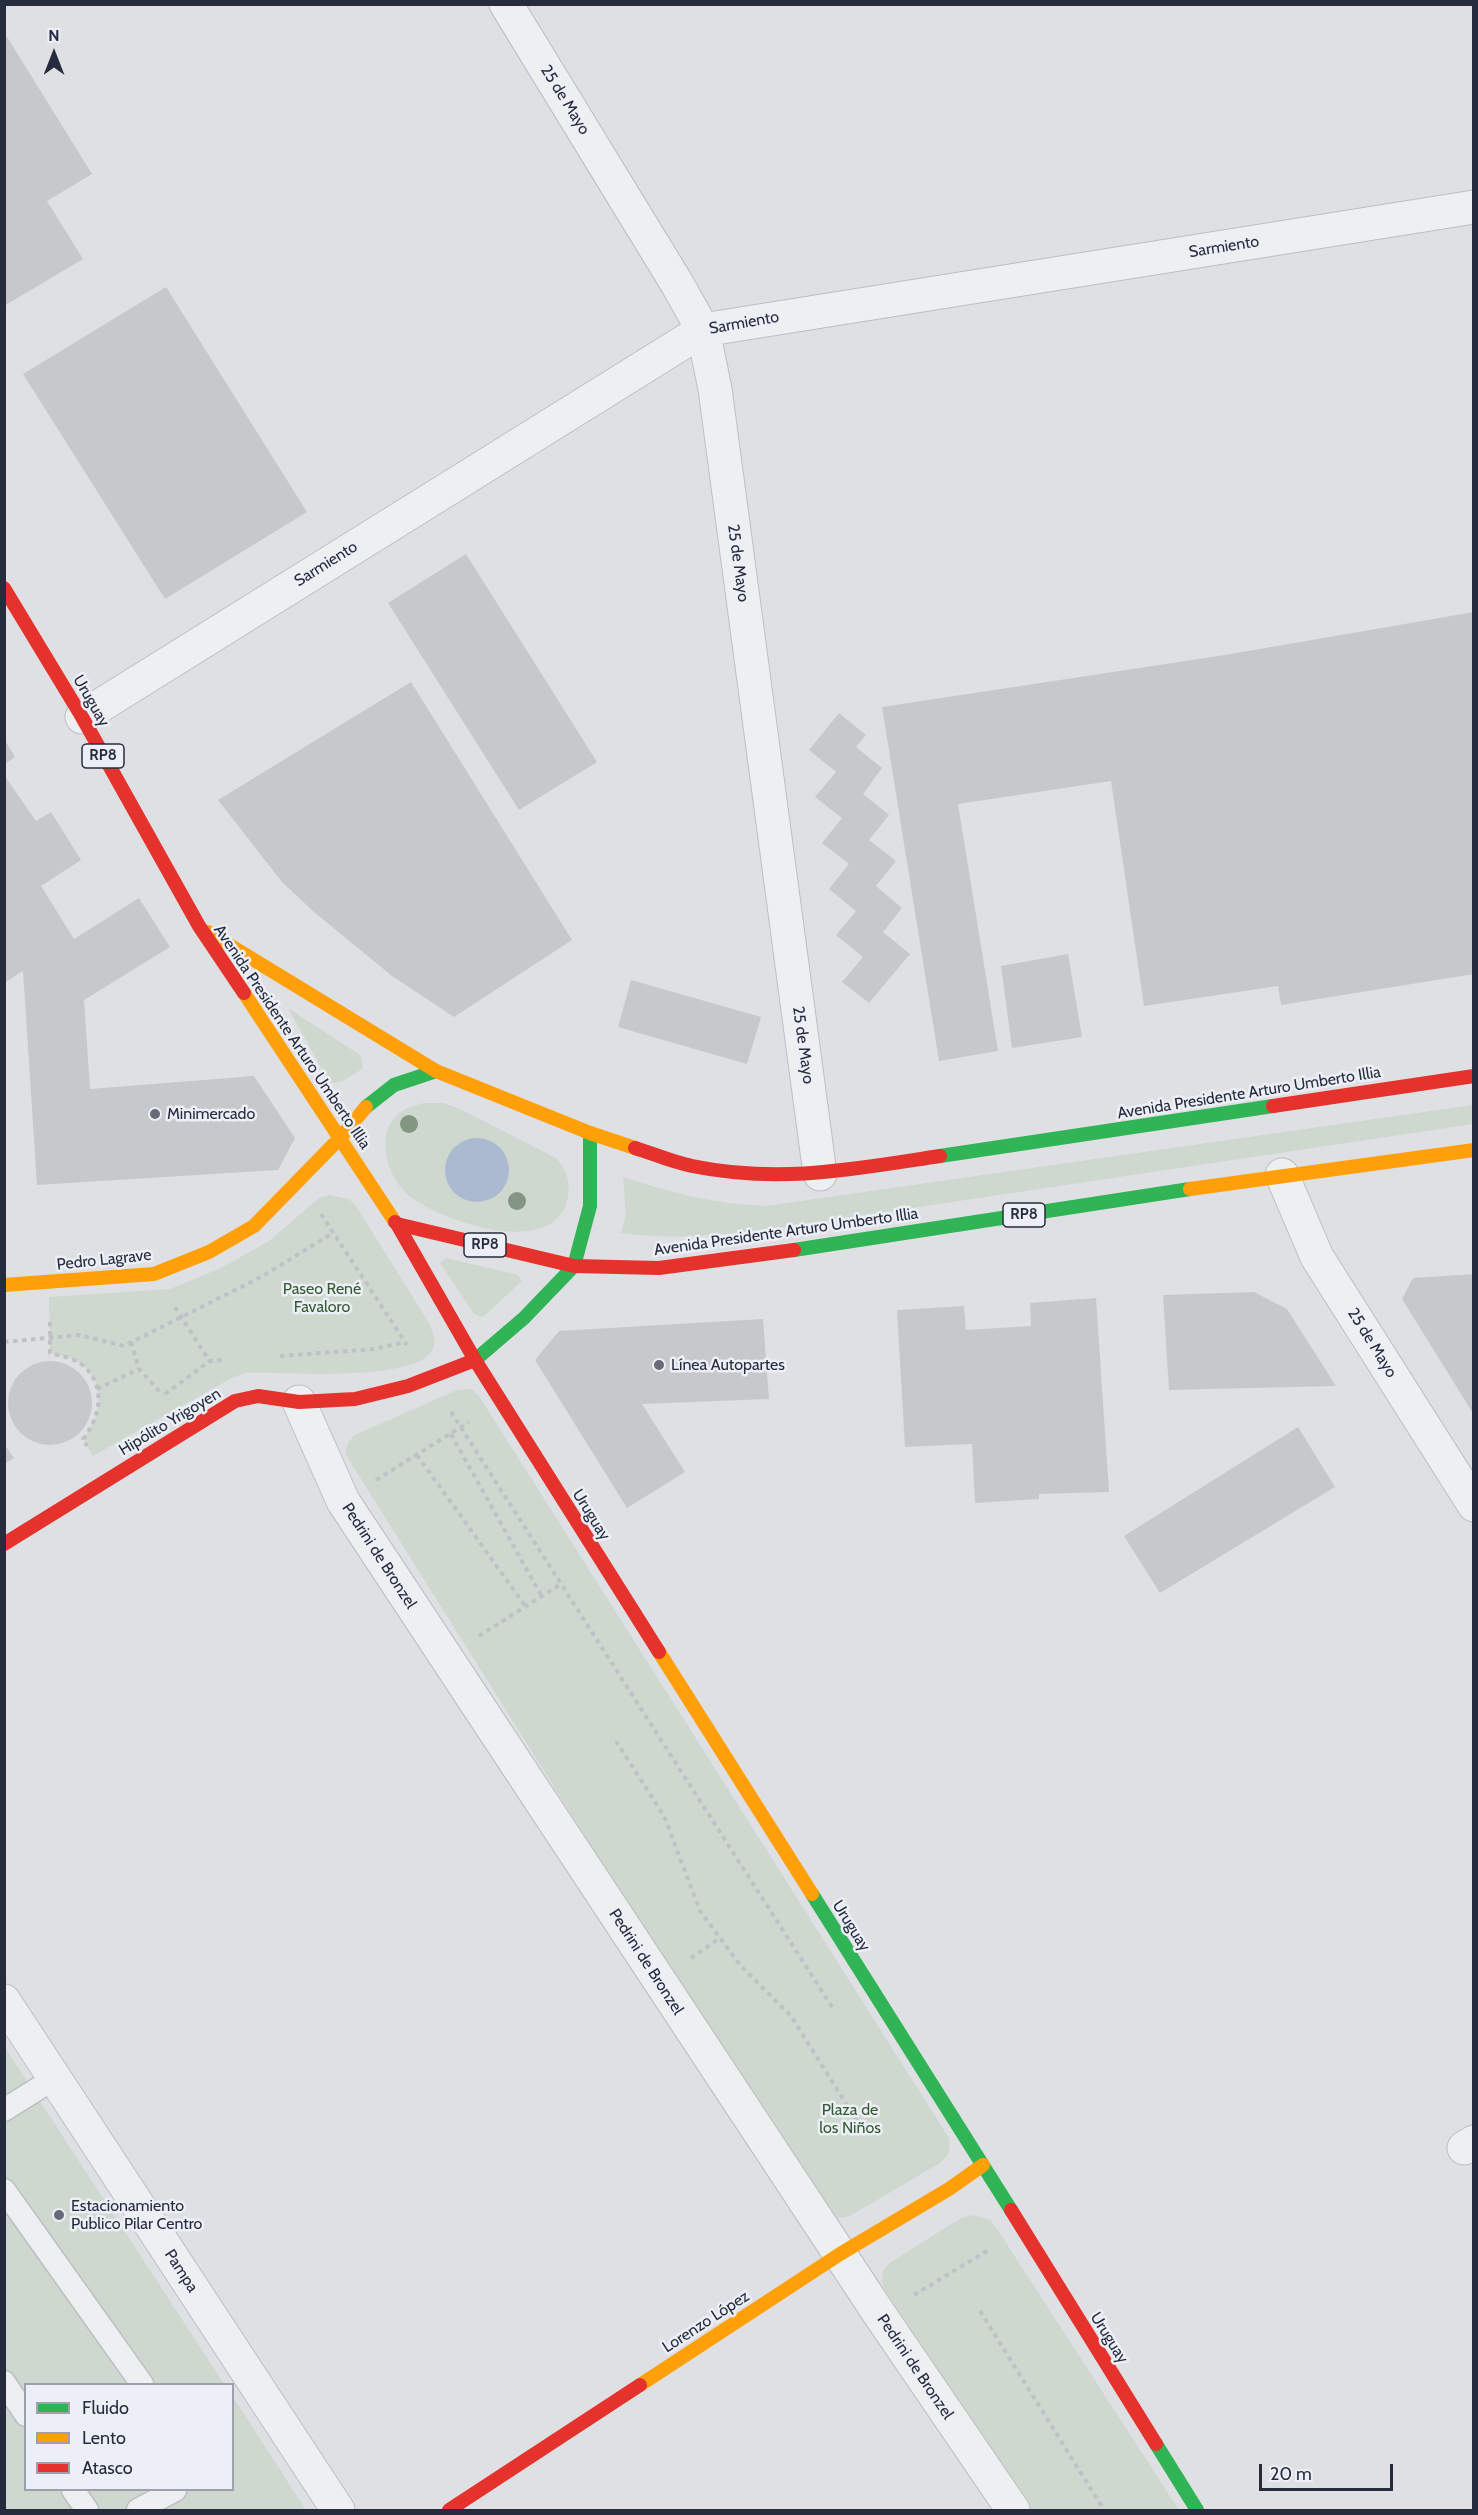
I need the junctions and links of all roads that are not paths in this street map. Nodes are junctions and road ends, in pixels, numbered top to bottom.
1 (506, 4) edge
2 (1473, 207) edge
3 (703, 330) junction
4 (4, 588) edge
5 (82, 717) junction
6 (199, 926) junction
7 (436, 1071) junction
8 (1473, 1076) edge
9 (590, 1133) junction
10 (340, 1138) junction
11 (1473, 1150) edge
12 (820, 1174) junction
13 (1282, 1175) junction
14 (397, 1224) junction
15 (574, 1266) junction
16 (4, 1285) edge
17 (475, 1360) junction
18 (299, 1402) junction
19 (1473, 1505) edge
20 (4, 1544) edge
21 (4, 2001) edge
22 (55, 2078) junction
23 (4, 2110) edge
24 (983, 2165) junction
25 (4, 2190) edge
26 (840, 2254) junction
27 (4, 2382) edge
28 (140, 2383) edge
29 (24, 2412) edge
30 (74, 2491) edge
31 (173, 2491) edge
32 (87, 2511) edge
33 (138, 2511) edge
34 (338, 2511) edge
35 (449, 2511) edge
36 (1013, 2511) edge
37 (1197, 2511) edge

1 - 3 street, 25 de Mayo
2 - 3 street, Sarmiento
3 - 5 street, Sarmiento
3 - 12 street, 25 de Mayo
4 - 5 street, Uruguay / RP8
5 - 6 street, Uruguay / RP8
6 - 7 street, Avenida Presidente Arturo Umberto Illia / RP8
6 - 10 street, Avenida Presidente Arturo Umberto Illia / RP8
7 - 9 street, Avenida Presidente Arturo Umberto Illia / RP8
7 - 10 street, Pedro Lagrave
8 - 12 street, Avenida Presidente Arturo Umberto Illia / RP8
9 - 12 street, Avenida Presidente Arturo Umberto Illia / RP8
9 - 15 street
10 - 14 street, Avenida Presidente Arturo Umberto Illia / RP8
10 - 16 street, Pedro Lagrave
11 - 13 street, Avenida Presidente Arturo Umberto Illia / RP8
13 - 15 street, Avenida Presidente Arturo Umberto Illia / RP8
13 - 19 street, 25 de Mayo
14 - 15 street, Avenida Presidente Arturo Umberto Illia / RP8
14 - 17 street, Uruguay
15 - 17 street, Hipólito Yrigoyen
17 - 18 street, Hipólito Yrigoyen
17 - 24 street, Uruguay
18 - 20 street, Hipólito Yrigoyen
18 - 26 street, Pedrini de Bronzel
21 - 22 street, Pampa
22 - 23 lane
22 - 34 street, Pampa
24 - 26 street, Lorenzo López
24 - 37 street, Uruguay
25 - 28 lane
26 - 35 street, Lorenzo López
26 - 36 street, Pedrini de Bronzel
27 - 29 lane
30 - 32 lane
31 - 33 lane

